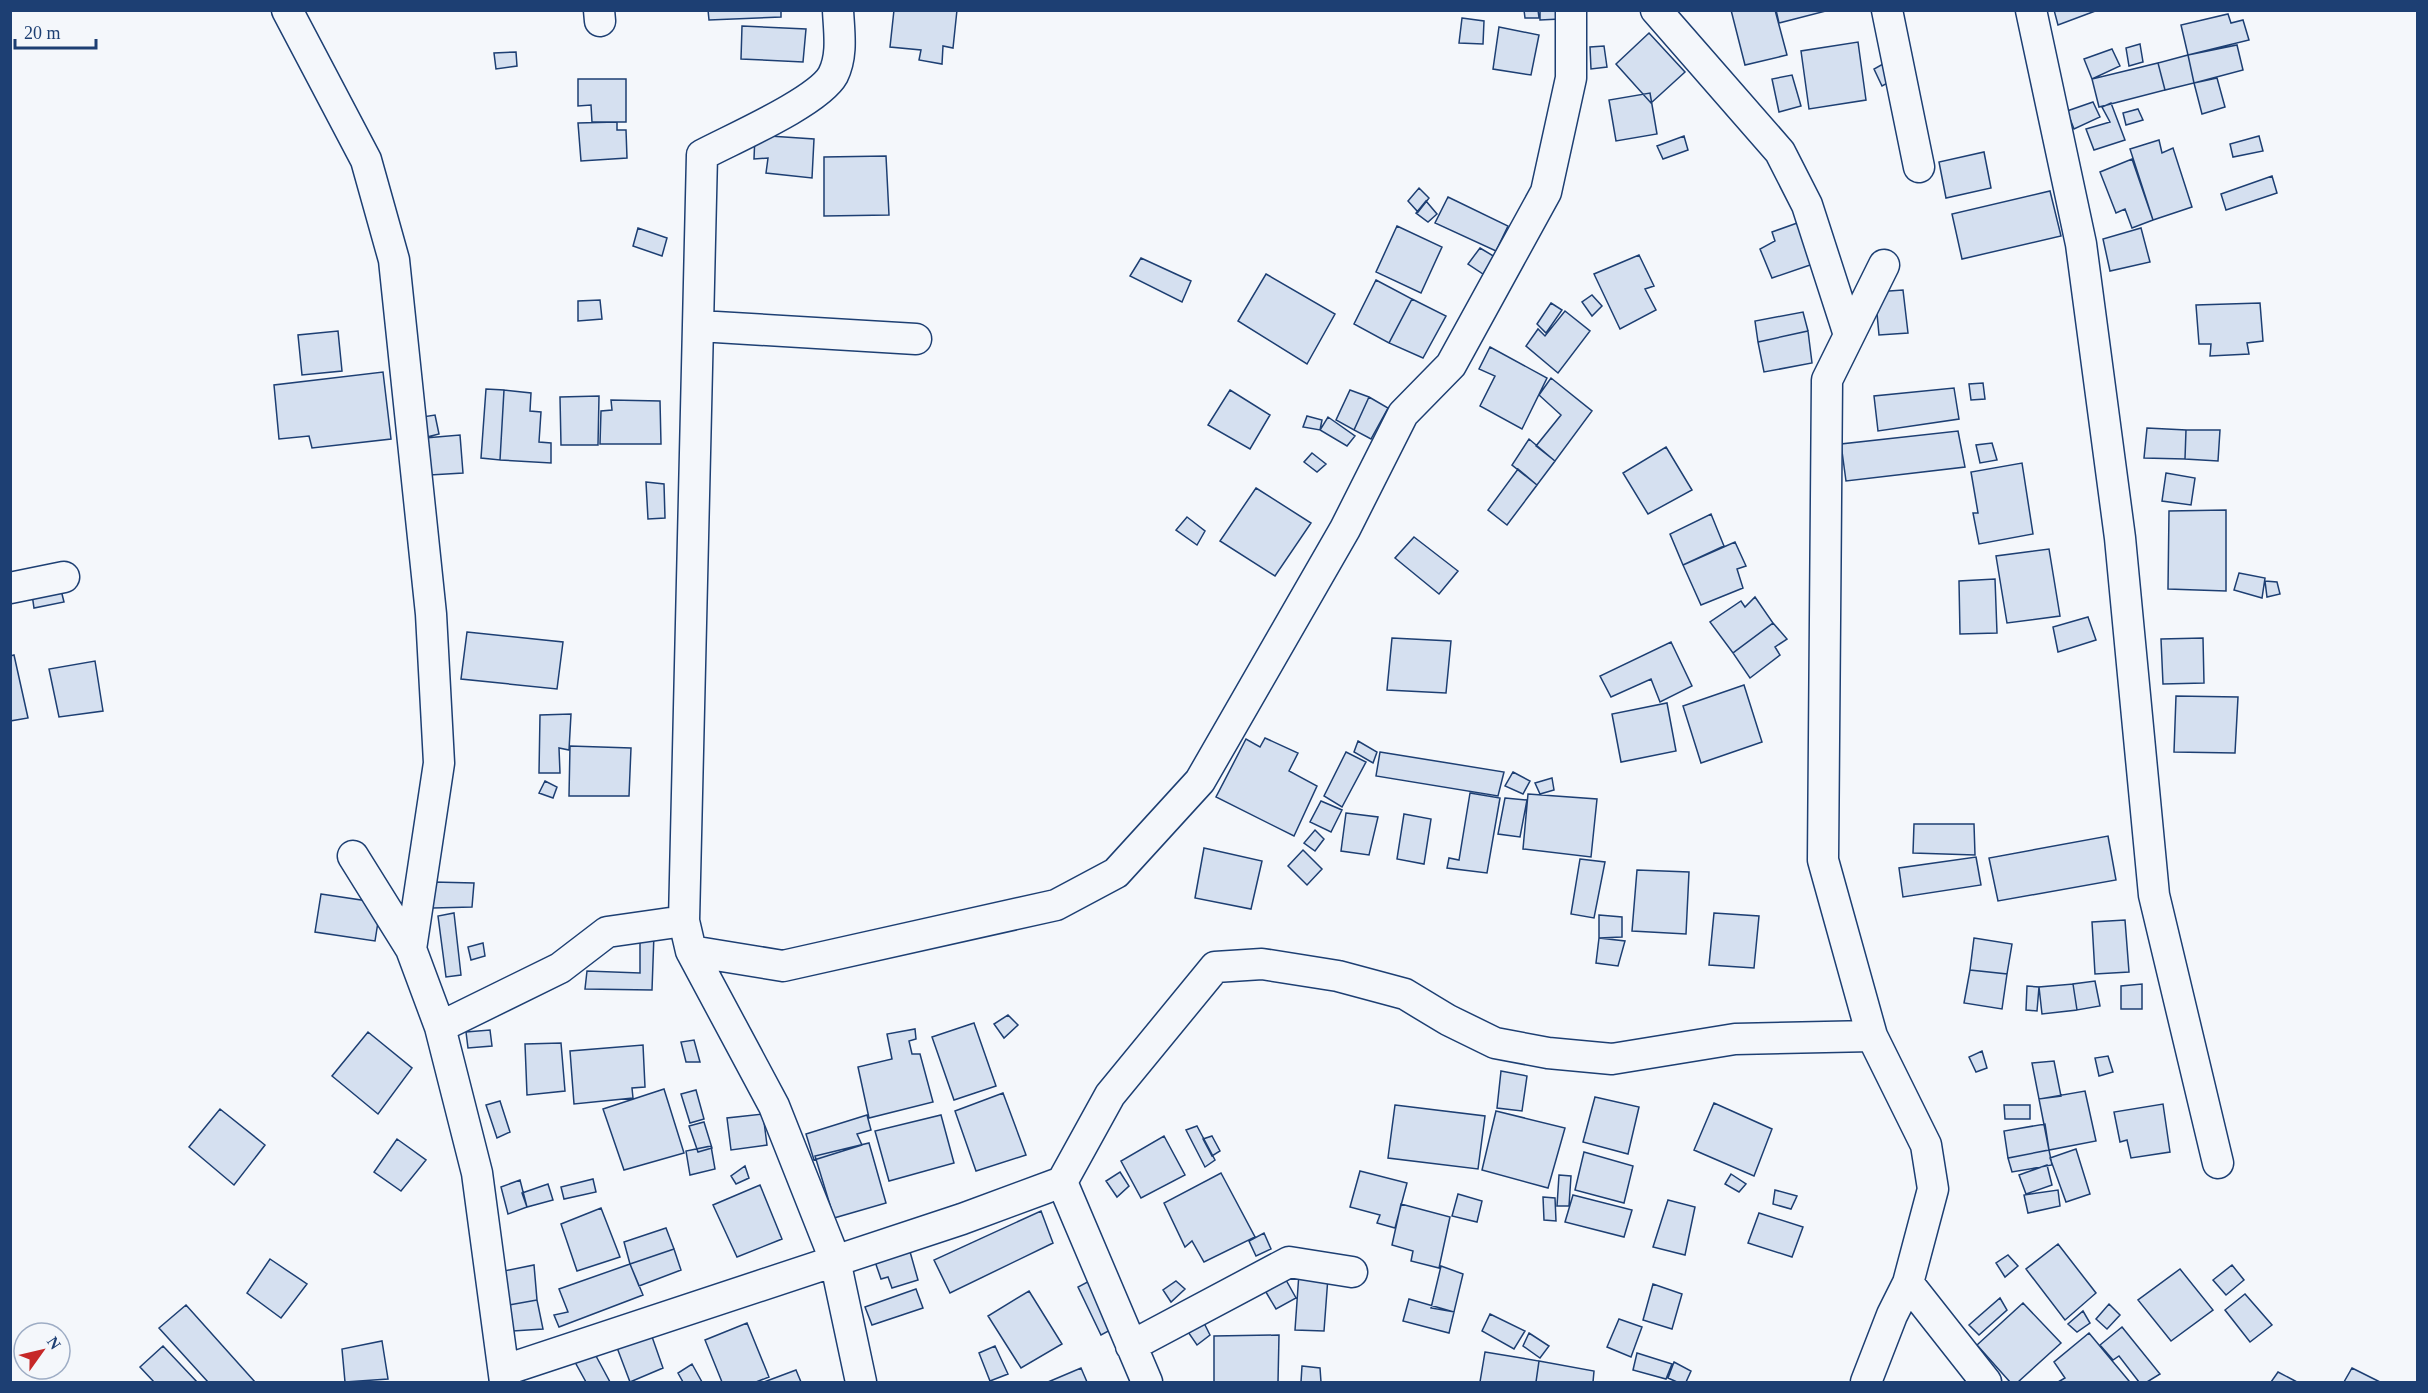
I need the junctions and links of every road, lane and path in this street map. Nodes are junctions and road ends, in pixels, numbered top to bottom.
1 (287, 10) edge
2 (838, 10) edge
3 (1571, 10) edge
4 (1656, 10) edge
5 (1887, 10) edge
6 (2031, 10) edge
7 (1919, 167) dead end
8 (1884, 265) dead end
9 (699, 326) junction
10 (1849, 334) junction
11 (916, 339) dead end
12 (64, 577) dead end
13 (10, 588) edge
14 (353, 856) dead end
15 (684, 921) junction
16 (411, 949) junction
17 (691, 951) junction
18 (440, 1028) junction
19 (1872, 1036) junction
20 (2218, 1163) dead end
21 (1062, 1182) junction
22 (835, 1260) junction
23 (1352, 1272) dead end
24 (1908, 1283) junction
25 (1131, 1346) junction
26 (505, 1376) edge
27 (861, 1383) edge
28 (1147, 1383) edge
29 (1866, 1383) edge
30 (1986, 1383) edge

1 - 16 street
2 - 9 street
3 - 17 street
4 - 10 street
5 - 7 street
6 - 20 street
8 - 10 street
9 - 11 street
9 - 15 street
10 - 19 street
12 - 13 street
14 - 16 street
15 - 17 street
15 - 18 street
16 - 18 street
17 - 22 street
18 - 26 street
19 - 21 street
19 - 24 street
21 - 22 street
21 - 25 street
22 - 26 street
22 - 27 street
23 - 25 street
24 - 29 street
24 - 30 street
25 - 28 street

